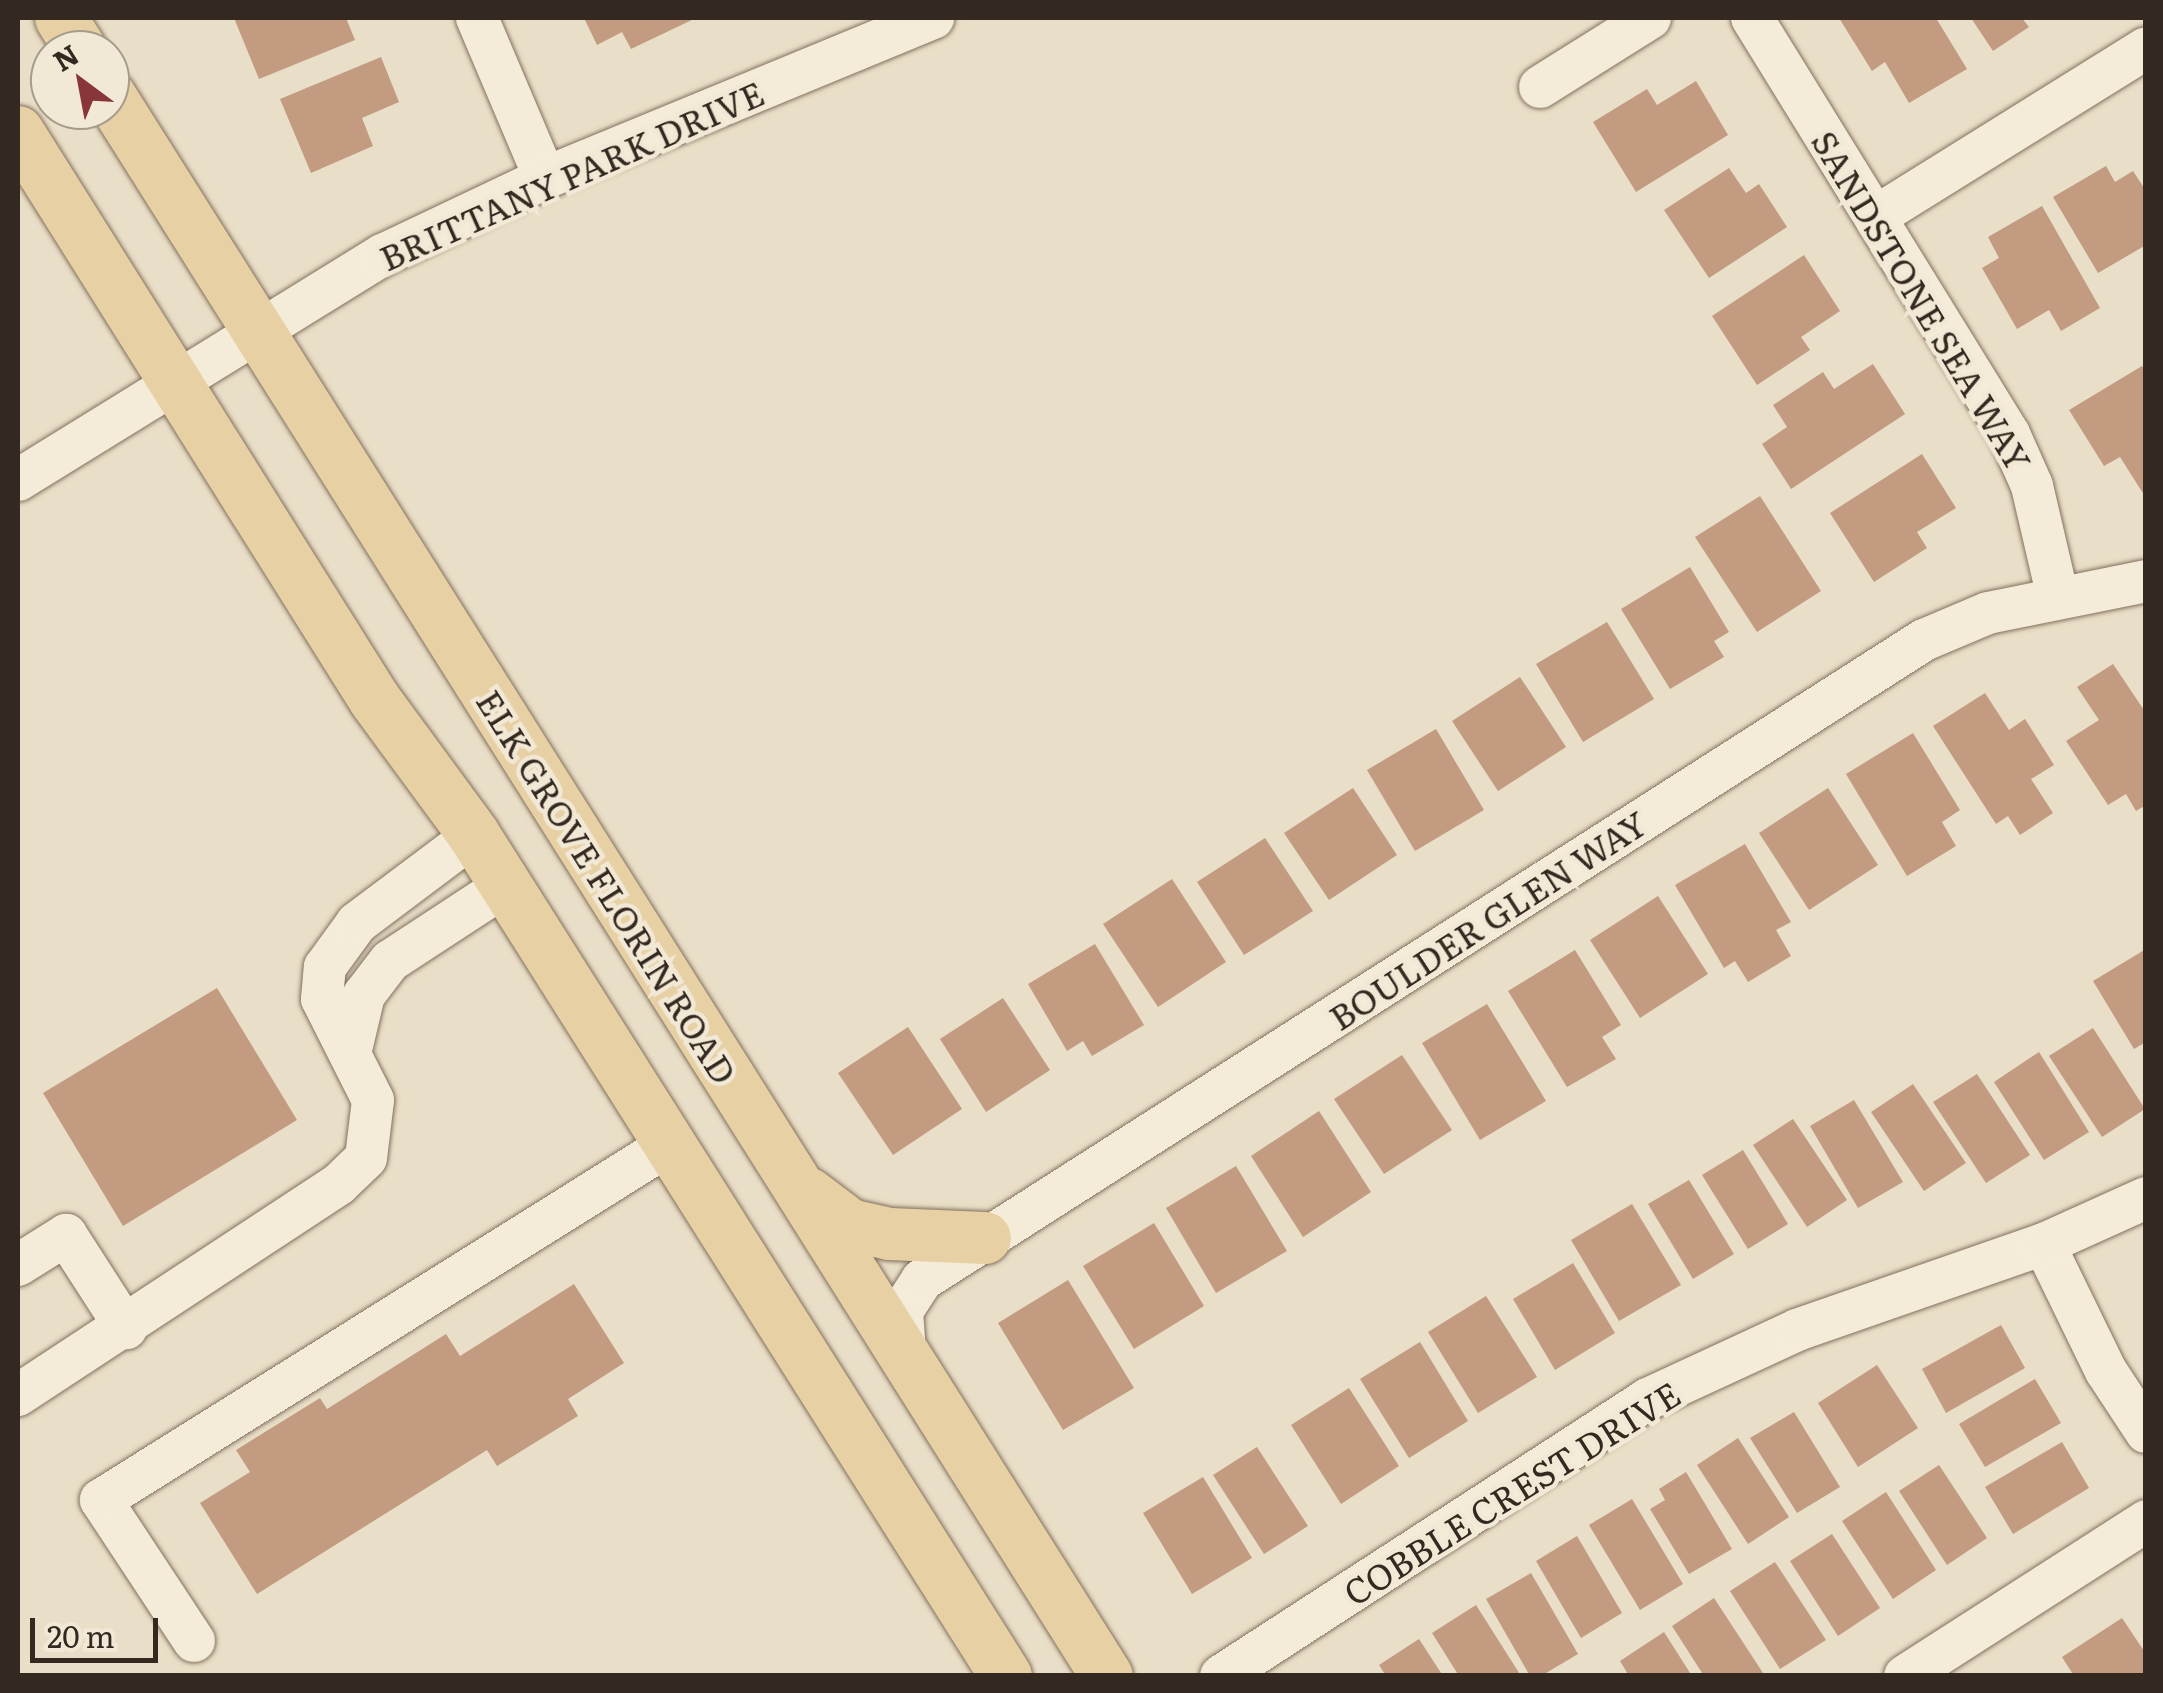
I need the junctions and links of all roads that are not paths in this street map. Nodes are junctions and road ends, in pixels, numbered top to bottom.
1 (476, 18) edge
2 (933, 18) edge
3 (1650, 18) edge
4 (1752, 18) edge
5 (2146, 48) edge
6 (1540, 88) dead end
7 (130, 128) edge
8 (18, 132) edge
9 (545, 178) junction
10 (1874, 217) junction
11 (257, 332) junction
12 (176, 384) junction
13 (18, 480) edge
14 (2146, 581) edge
15 (2058, 598) junction
16 (474, 836) junction
17 (506, 885) junction
18 (350, 1054) junction
19 (670, 1144) junction
20 (796, 1184) junction
21 (2146, 1198) edge
22 (985, 1238) junction
23 (2044, 1244) junction
24 (18, 1265) edge
25 (126, 1328) junction
26 (905, 1353) junction
27 (18, 1395) edge
28 (2146, 1432) edge
29 (2146, 1521) edge
30 (194, 1641) dead end
31 (1006, 1676) edge
32 (1107, 1676) edge
33 (1222, 1676) edge
34 (1905, 1676) edge

1 - 9 street
2 - 9 street, BRITTANY PARK DRIVE
3 - 6 street
4 - 10 street, SANDSTONE SEA WAY
5 - 10 street
7 - 11 main road, ELK GROVE FLORIN ROAD
8 - 12 main road
9 - 11 street, BRITTANY PARK DRIVE
10 - 15 street, SANDSTONE SEA WAY
11 - 12 street, BRITTANY PARK DRIVE
11 - 20 main road, ELK GROVE FLORIN ROAD
12 - 13 street, BRITTANY PARK DRIVE
12 - 16 main road
14 - 15 street, BOULDER GLEN WAY
15 - 22 street, BOULDER GLEN WAY
16 - 17 main road
16 - 18 street
17 - 18 street
17 - 19 main road
18 - 25 street
19 - 30 street
19 - 31 main road
20 - 22 main road
20 - 26 main road, ELK GROVE FLORIN ROAD
21 - 23 street, COBBLE CREST DRIVE
22 - 26 street, BOULDER GLEN WAY
23 - 28 street
23 - 33 street, COBBLE CREST DRIVE
24 - 25 street
25 - 27 street
26 - 32 main road, ELK GROVE FLORIN ROAD
29 - 34 street

